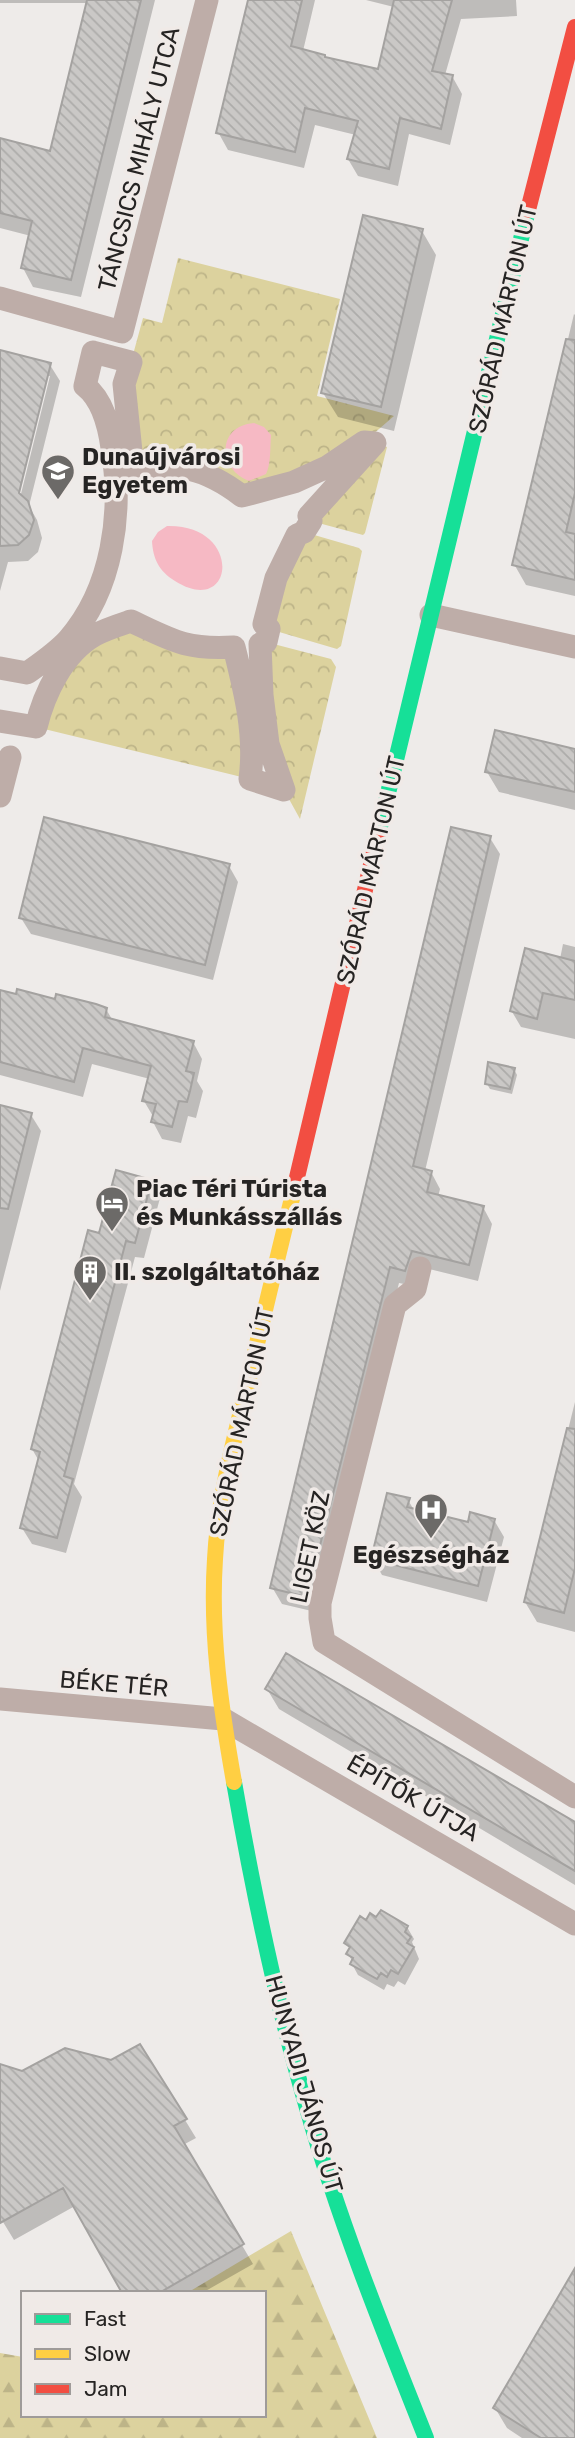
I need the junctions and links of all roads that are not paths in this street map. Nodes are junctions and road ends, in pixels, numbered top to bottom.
1 (207, 0) edge
2 (575, 27) edge
3 (0, 298) edge
4 (431, 615) junction
5 (575, 647) edge
6 (0, 668) edge
7 (0, 721) edge
8 (10, 757) dead end
9 (0, 796) edge
10 (420, 1268) dead end
11 (0, 1699) edge
12 (223, 1719) junction
13 (575, 1797) edge
14 (575, 1924) edge
15 (426, 2438) edge

1 - 3 street, TÁNCSICS MIHÁLY UTCA
2 - 4 street, SZÓRÁD MÁRTON ÚT
4 - 5 street
4 - 12 street, SZÓRÁD MÁRTON ÚT
6 - 7 street
8 - 9 street
10 - 13 street, LIGET KÖZ
11 - 12 street, BÉKE TÉR
12 - 14 street, ÉPÍTŐK ÚTJA
12 - 15 street, HUNYADI JÁNOS ÚT

